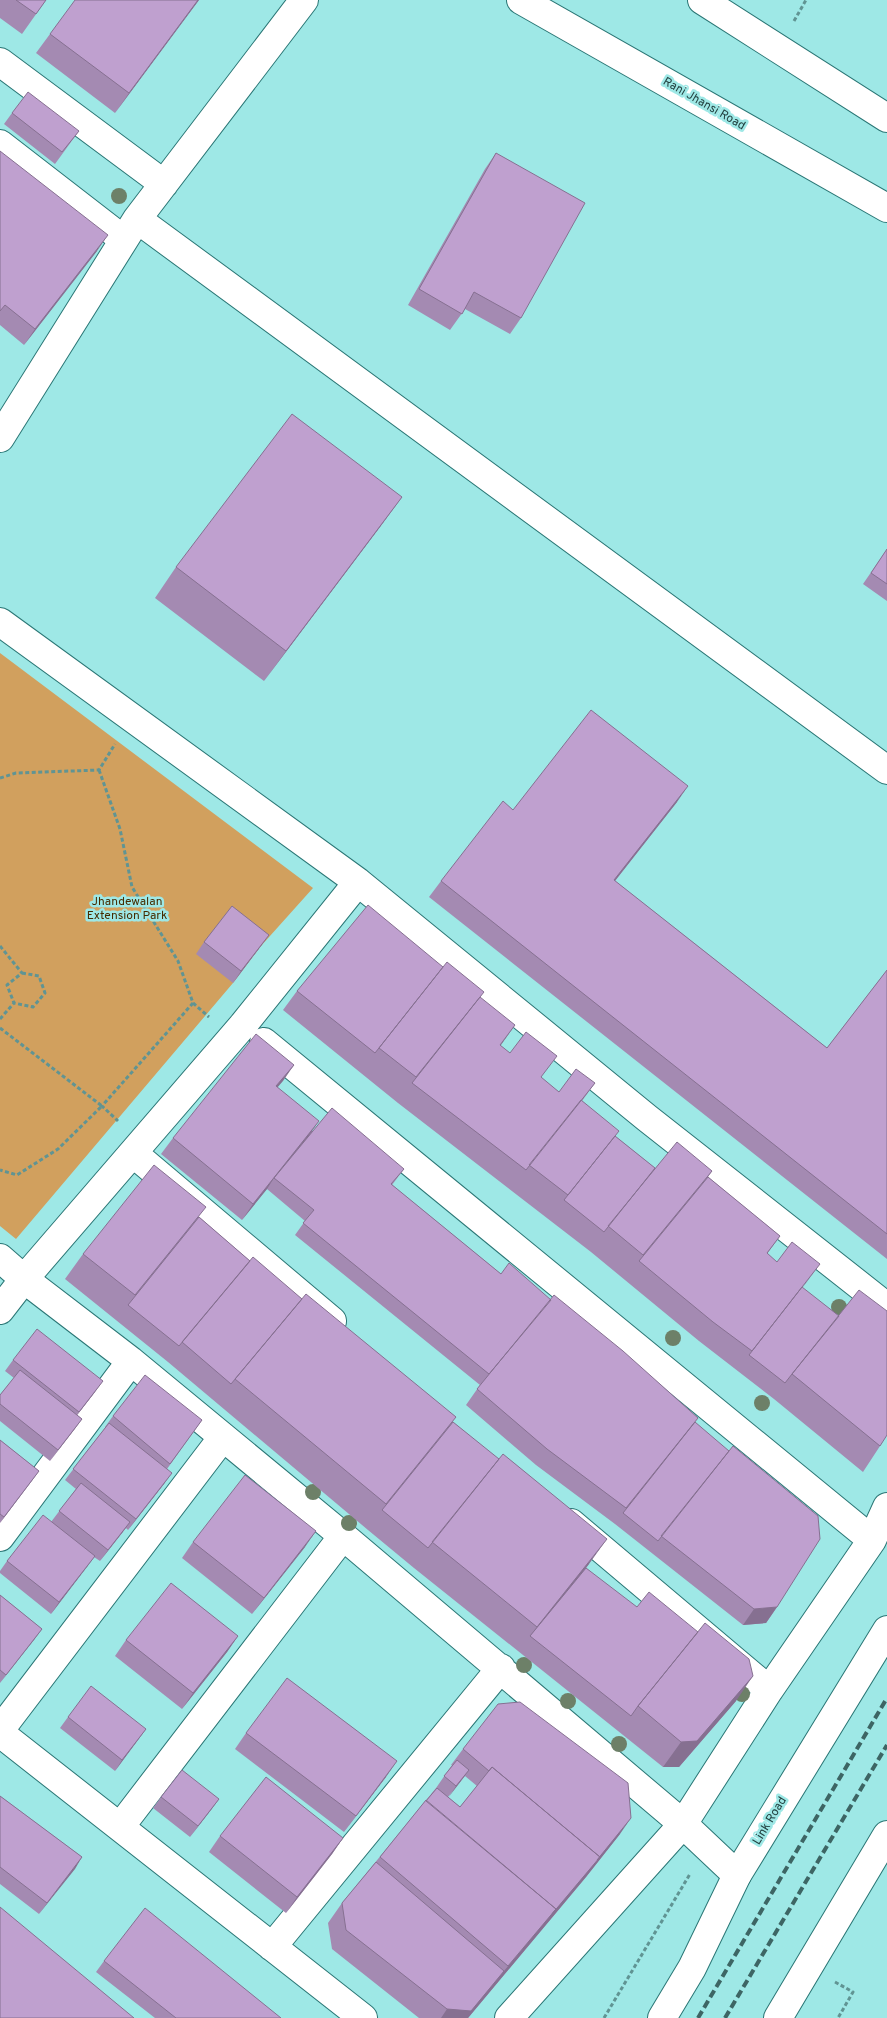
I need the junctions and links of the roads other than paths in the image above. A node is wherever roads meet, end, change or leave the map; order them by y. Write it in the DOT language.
graph roads {
  1 [pos="304,0"];
  2 [pos="521,0"];
  3 [pos="702,0"];
  4 [pos="0,62"];
  5 [pos="887,118"];
  6 [pos="0,144"];
  7 [pos="164,184"];
  8 [pos="887,208"];
  9 [pos="130,229"];
  10 [pos="0,438"];
  11 [pos="0,622"];
  12 [pos="887,770"];
  13 [pos="358,882"];
  14 [pos="243,1025"];
  15 [pos="133,1153"];
  16 [pos="0,1258"];
  17 [pos="24,1279"];
  18 [pos="887,1307"];
  19 [pos="0,1310"];
  20 [pos="352,1339"];
  21 [pos="131,1361"];
  22 [pos="223,1436"];
  23 [pos="549,1505"];
  24 [pos="887,1507"];
  25 [pos="0,1536"];
  26 [pos="343,1536"];
  27 [pos="872,1540"];
  28 [pos="887,1630"];
  29 [pos="501,1668"];
  30 [pos="769,1690"];
  31 [pos="0,1732"];
  32 [pos="683,1824"];
  33 [pos="120,1827"];
  34 [pos="887,1836"];
  35 [pos="737,1875"];
  36 [pos="272,1947"];
  37 [pos="363,2018"];
  38 [pos="508,2018"];
  39 [pos="662,2018"];
  40 [pos="778,2018"];
  1 -- 7 [label="street"];
  2 -- 8 [label="street, Rani Jhansi Road"];
  3 -- 5 [label="street"];
  4 -- 7 [label="street"];
  6 -- 9 [label="street"];
  7 -- 9 [label="street"];
  9 -- 10 [label="street"];
  9 -- 12 [label="street"];
  11 -- 13 [label="street"];
  13 -- 14 [label="street"];
  13 -- 18 [label="street"];
  14 -- 15 [label="street"];
  14 -- 27 [label="street"];
  15 -- 17 [label="street"];
  15 -- 20 [label="street"];
  16 -- 17 [label="street"];
  17 -- 19 [label="street"];
  17 -- 21 [label="street"];
  21 -- 22 [label="street"];
  21 -- 25 [label="street"];
  22 -- 26 [label="street"];
  22 -- 31 [label="street"];
  23 -- 30 [label="street"];
  24 -- 27 [label="street"];
  26 -- 29 [label="street"];
  26 -- 33 [label="street"];
  27 -- 30 [label="street"];
  28 -- 35 [label="street, Link Road"];
  29 -- 32 [label="street"];
  29 -- 36 [label="street"];
  30 -- 32 [label="street"];
  31 -- 33 [label="street"];
  32 -- 35 [label="street"];
  32 -- 38 [label="street"];
  33 -- 36 [label="street"];
  34 -- 40 [label="street"];
  35 -- 39 [label="street, Link Road"];
  36 -- 37 [label="street"];
}
